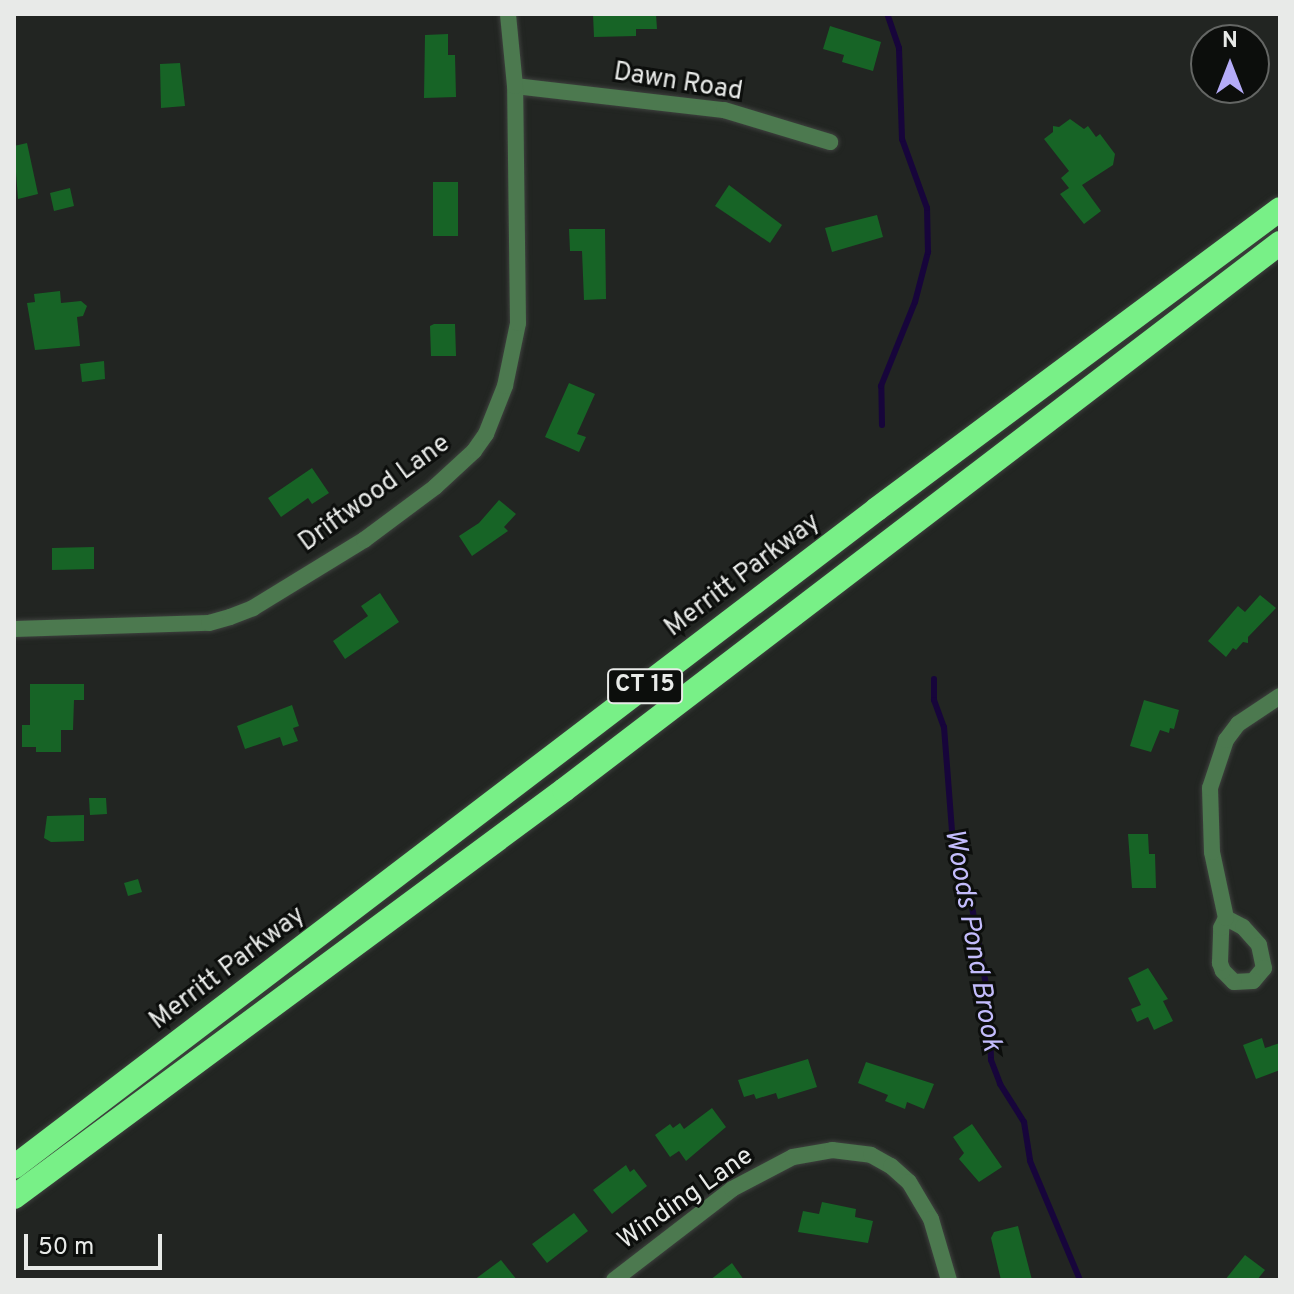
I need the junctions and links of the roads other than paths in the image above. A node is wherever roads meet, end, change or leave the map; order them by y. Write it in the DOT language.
graph roads {
  1 [pos="508,14"];
  2 [pos="515,86"];
  3 [pos="830,142"];
  4 [pos="1280,209"];
  5 [pos="1280,243"];
  6 [pos="14,629"];
  7 [pos="1280,696"];
  8 [pos="1226,918"];
  9 [pos="14,1167"];
  10 [pos="14,1197"];
  11 [pos="614,1280"];
  12 [pos="949,1280"];
  1 -- 2 [label="street, Driftwood Lane"];
  2 -- 3 [label="street, Dawn Road"];
  2 -- 6 [label="street, Driftwood Lane"];
  4 -- 9 [label="highway, Merritt Parkway / CT 15"];
  5 -- 10 [label="highway, Merritt Parkway / CT 15"];
  7 -- 8 [label="street"];
  11 -- 12 [label="street, Winding Lane"];
}
